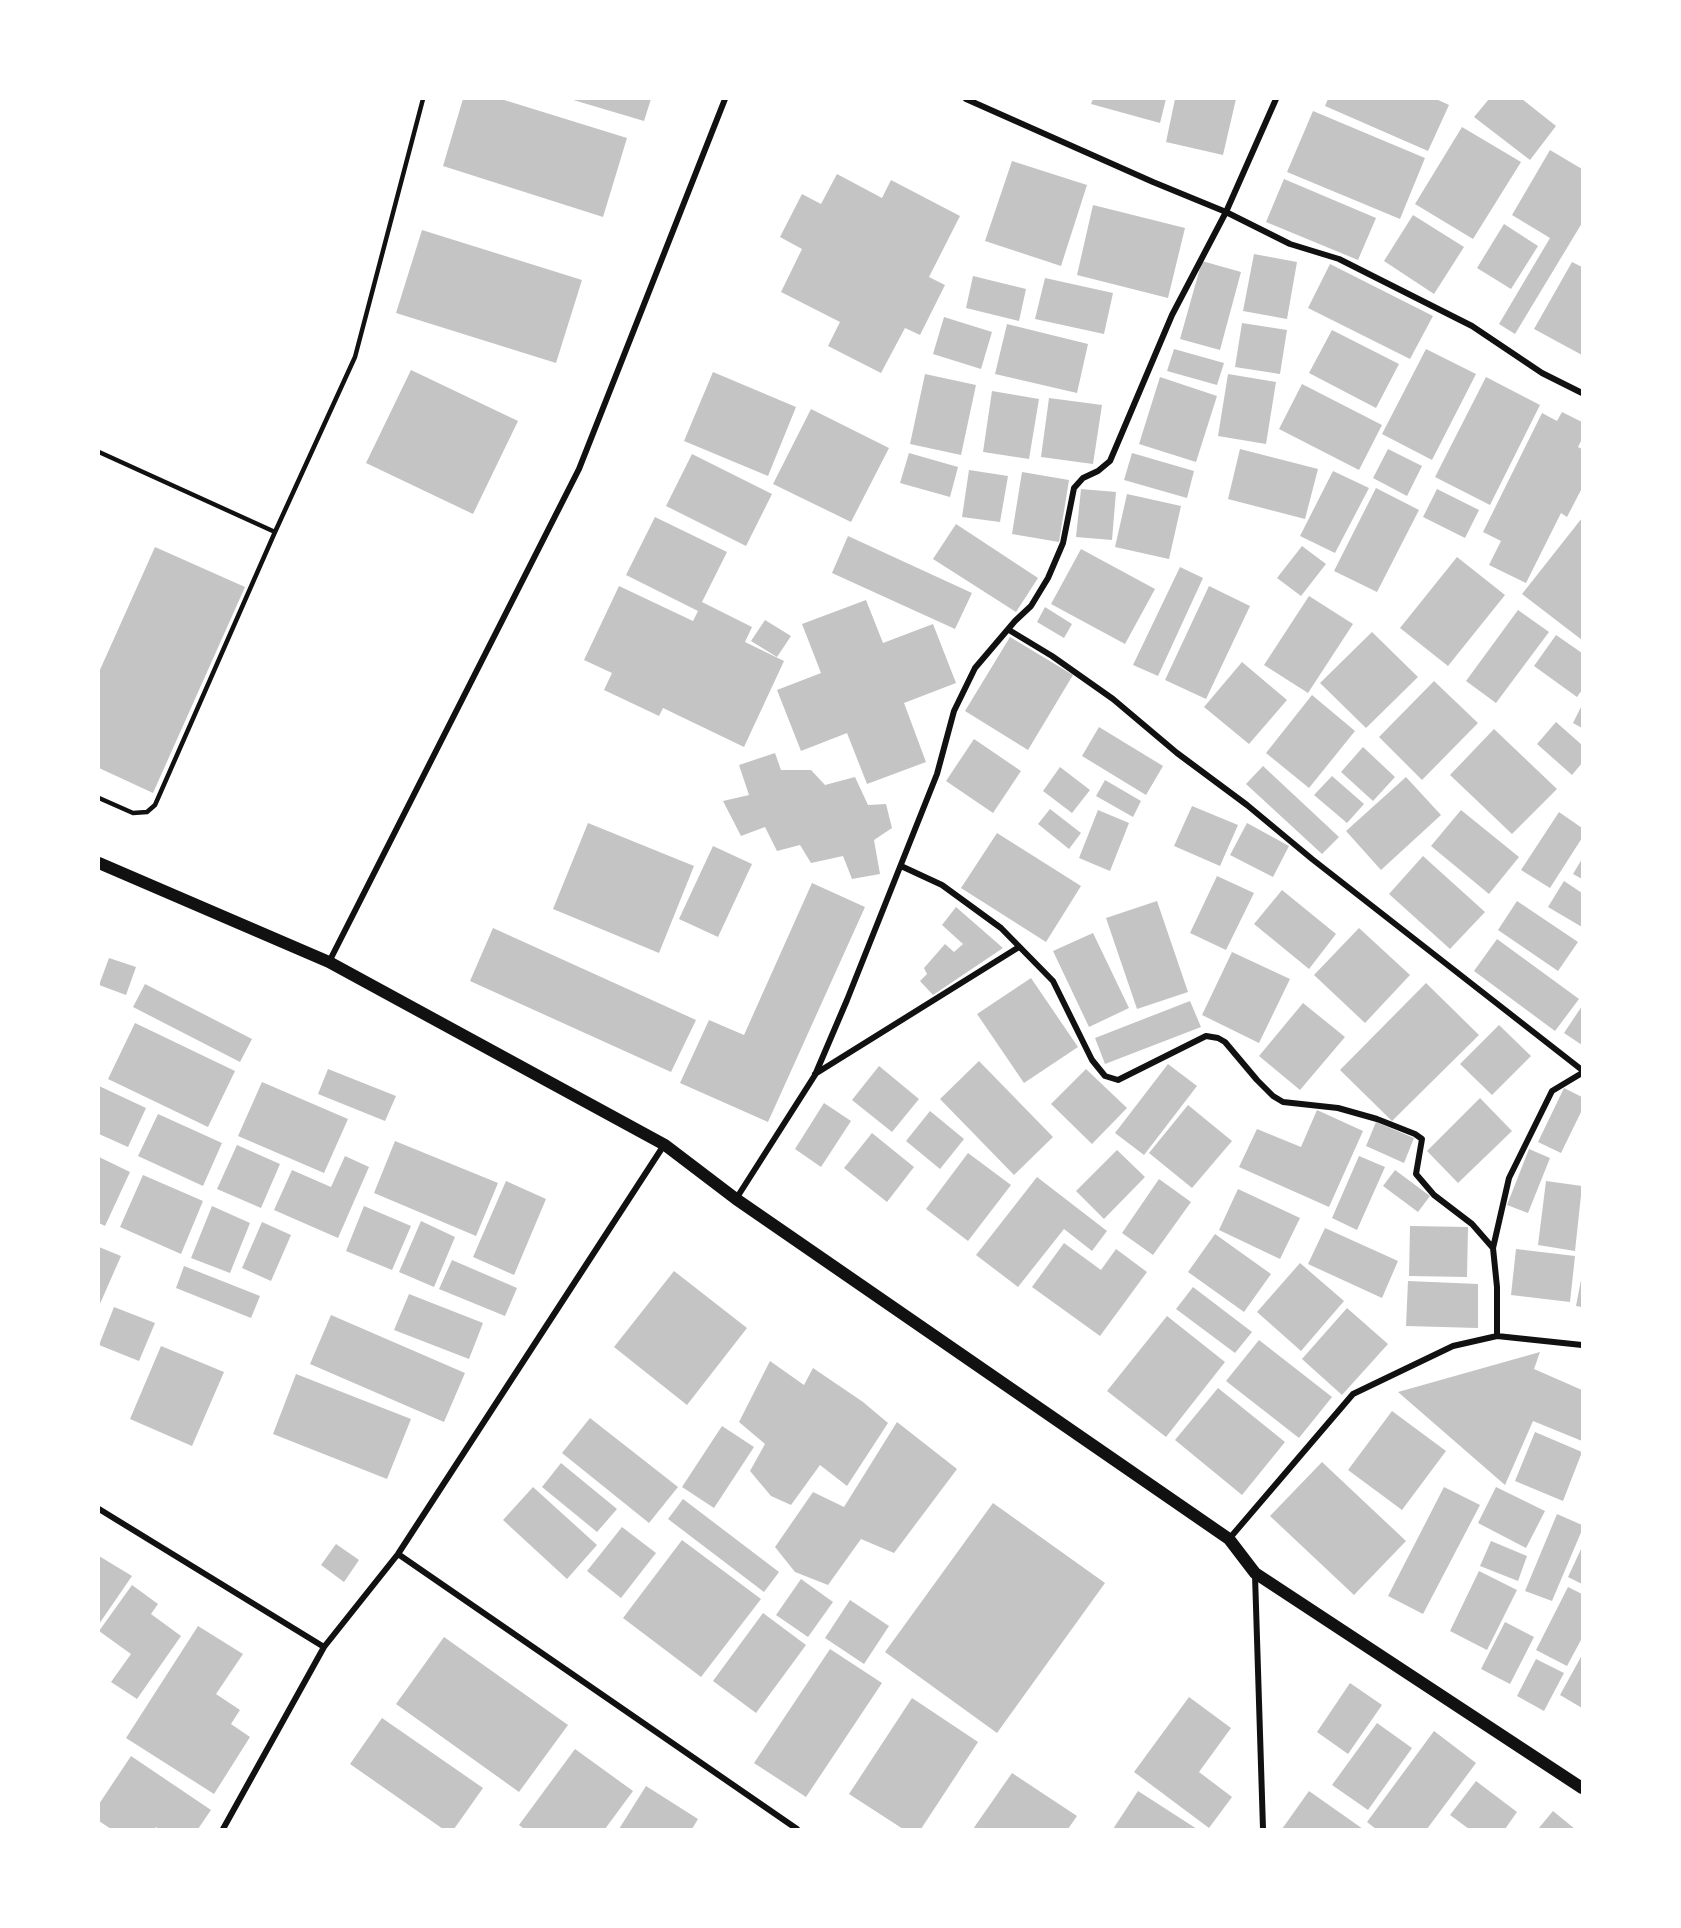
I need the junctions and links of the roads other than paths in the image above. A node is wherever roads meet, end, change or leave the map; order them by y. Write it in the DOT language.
graph roads {
  1 [pos="423,99"];
  2 [pos="725,99"];
  3 [pos="966,99"];
  4 [pos="1276,99"];
  5 [pos="1226,212"];
  6 [pos="1582,393"];
  7 [pos="99,452"];
  8 [pos="275,532"];
  9 [pos="1009,630"];
  10 [pos="99,798"];
  11 [pos="99,863"];
  12 [pos="901,866"];
  13 [pos="1018,946"];
  14 [pos="329,962"];
  15 [pos="1582,1072"];
  16 [pos="815,1075"];
  17 [pos="665,1145"];
  18 [pos="736,1199"];
  19 [pos="1493,1248"];
  20 [pos="1497,1336"];
  21 [pos="1582,1345"];
  22 [pos="99,1509"];
  23 [pos="1229,1539"];
  24 [pos="398,1554"];
  25 [pos="1255,1573"];
  26 [pos="324,1647"];
  27 [pos="1582,1788"];
  28 [pos="223,1829"];
  29 [pos="797,1829"];
  30 [pos="1263,1829"];
  1 -- 8 [label="lane"];
  2 -- 14 [label="street"];
  3 -- 5 [label="street"];
  4 -- 5 [label="street"];
  5 -- 6 [label="street"];
  5 -- 9 [label="street"];
  7 -- 8 [label="lane"];
  8 -- 10 [label="lane"];
  9 -- 12 [label="street"];
  9 -- 15 [label="street"];
  11 -- 14 [label="main road"];
  12 -- 13 [label="street"];
  12 -- 16 [label="street"];
  13 -- 16 [label="street"];
  13 -- 19 [label="street"];
  14 -- 17 [label="main road"];
  15 -- 19 [label="street"];
  16 -- 18 [label="street"];
  17 -- 18 [label="main road"];
  17 -- 24 [label="street"];
  18 -- 23 [label="main road"];
  19 -- 20 [label="street"];
  20 -- 21 [label="street"];
  20 -- 23 [label="street"];
  22 -- 26 [label="street"];
  23 -- 25 [label="main road"];
  24 -- 26 [label="street"];
  24 -- 29 [label="street"];
  25 -- 27 [label="main road"];
  25 -- 30 [label="street"];
  26 -- 28 [label="street"];
}
